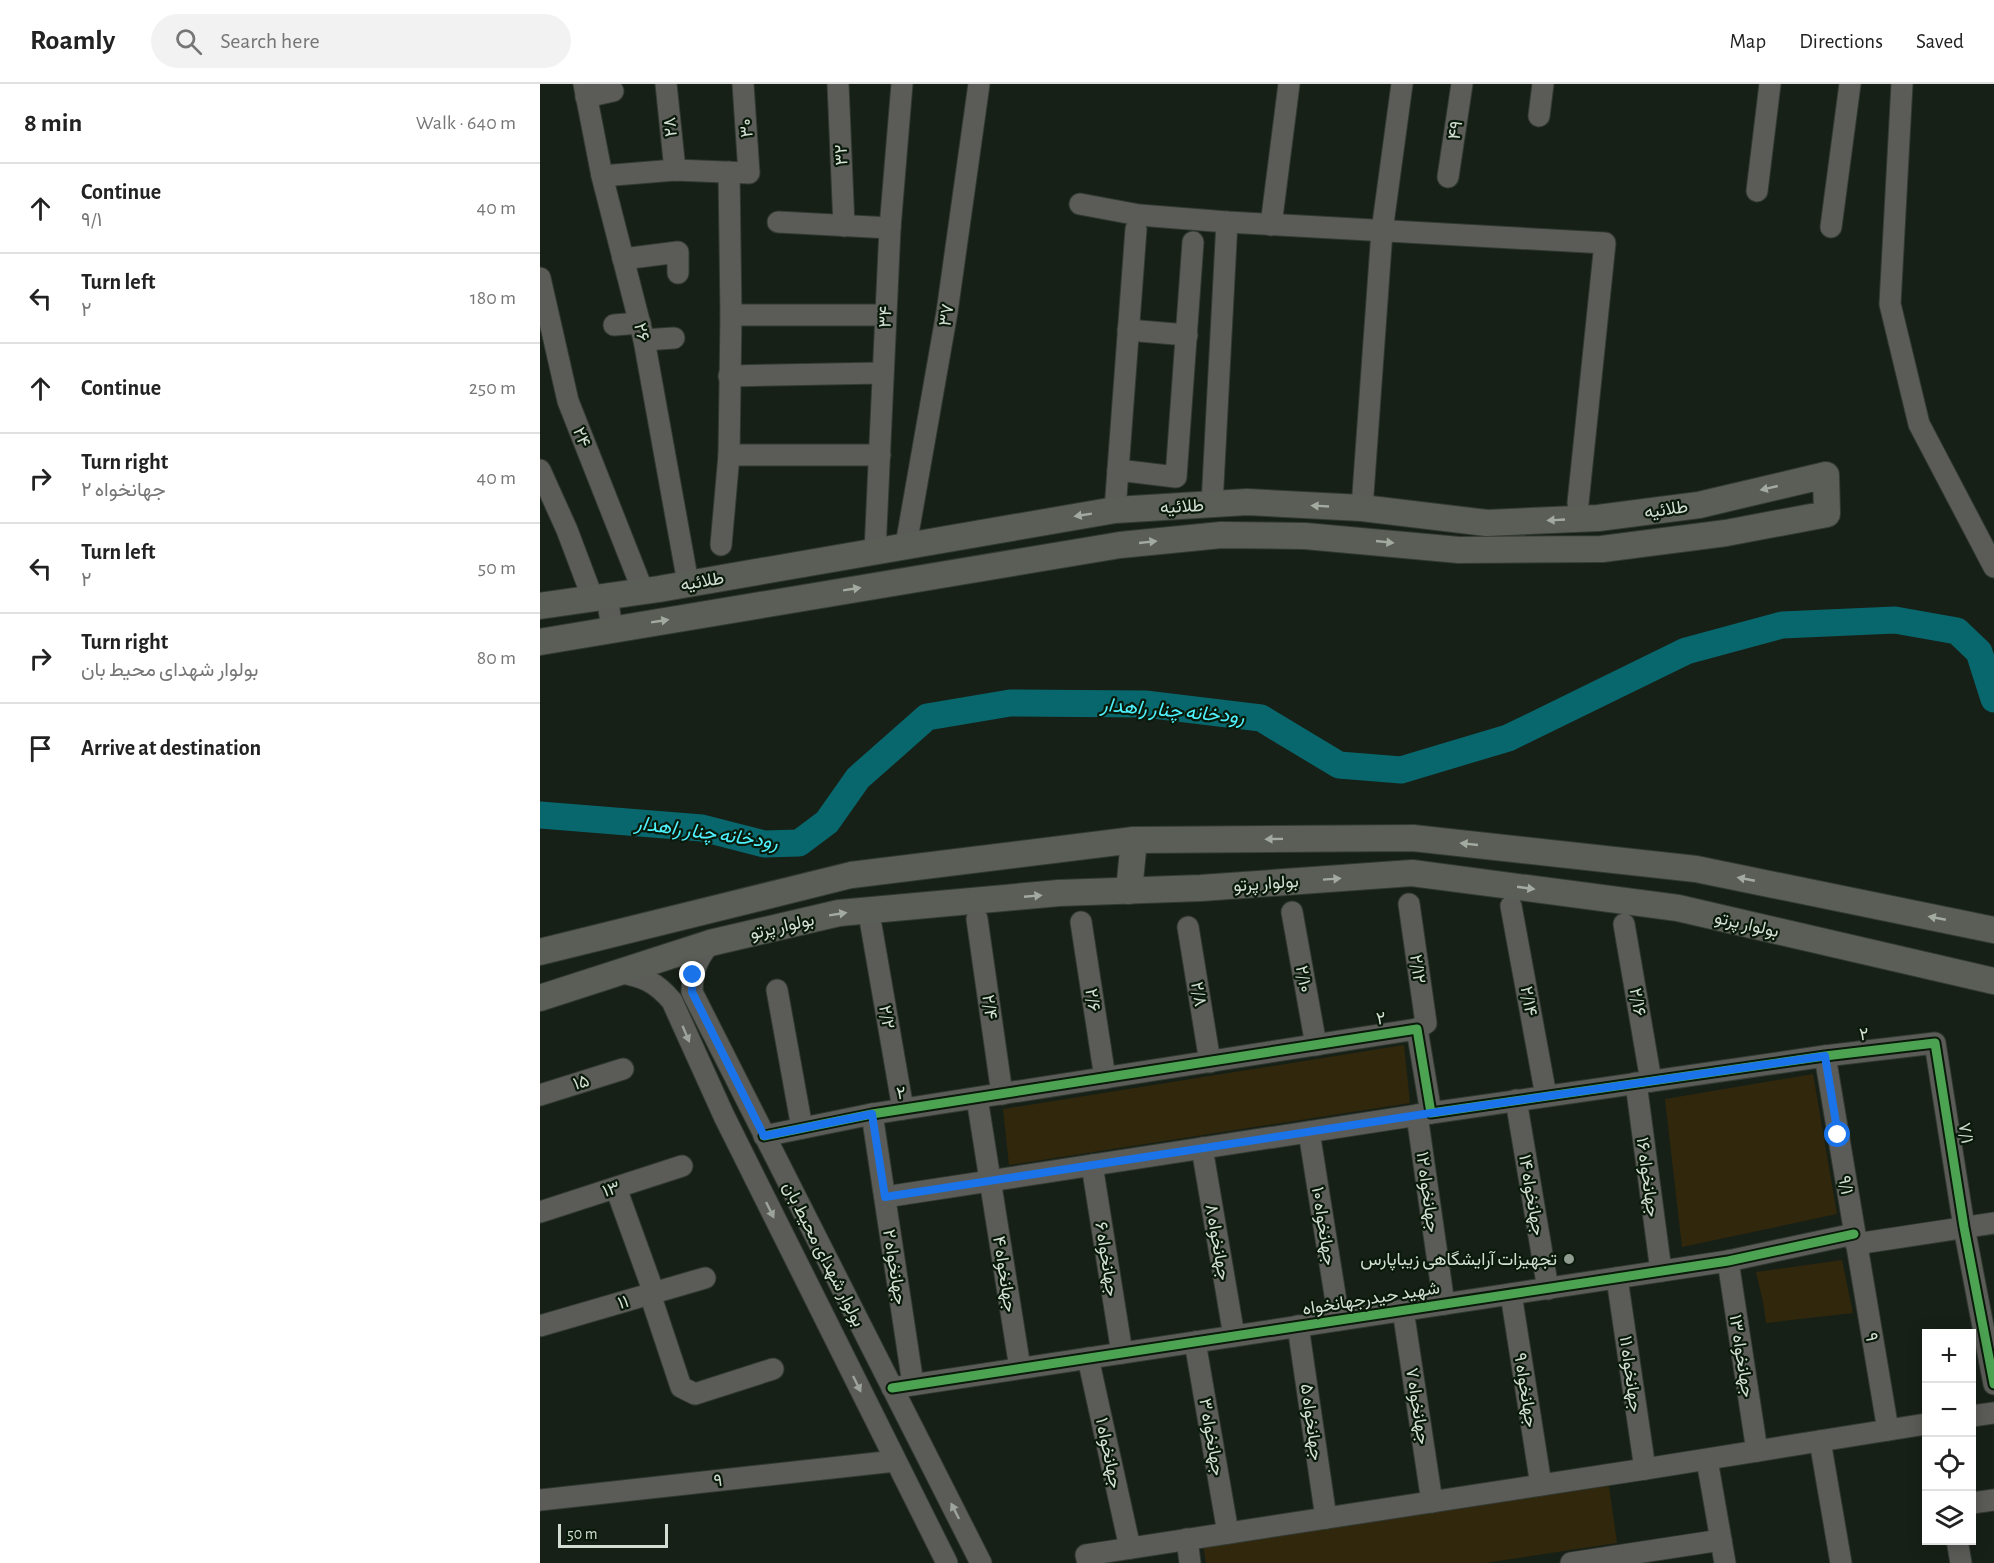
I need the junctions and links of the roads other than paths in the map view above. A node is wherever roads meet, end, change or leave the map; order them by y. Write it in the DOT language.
graph roads {
  1 [pos="666,84"];
  2 [pos="743,84"];
  3 [pos="838,84"];
  4 [pos="902,84"];
  5 [pos="979,84"];
  6 [pos="1289,84"];
  7 [pos="1402,84"];
  8 [pos="1462,84"];
  9 [pos="1543,84"];
  10 [pos="1770,84"];
  11 [pos="1850,84"];
  12 [pos="1902,84"];
  13 [pos="585,91"];
  14 [pos="613,91"];
  15 [pos="1539,116"];
  16 [pos="675,170"];
  17 [pos="739,172"];
  18 [pos="602,176"];
  19 [pos="1448,177"];
  20 [pos="1757,191"];
  21 [pos="1080,204"];
  22 [pos="778,222"];
  23 [pos="1227,222"];
  24 [pos="1271,225"];
  25 [pos="844,226"];
  26 [pos="1831,227"];
  27 [pos="890,228"];
  28 [pos="1136,230"];
  29 [pos="1382,231"];
  30 [pos="1193,242"];
  31 [pos="624,259"];
  32 [pos="678,273"];
  33 [pos="540,278"];
  34 [pos="731,315"];
  35 [pos="885,315"];
  36 [pos="614,325"];
  37 [pos="1128,330"];
  38 [pos="642,331"];
  39 [pos="1187,335"];
  40 [pos="674,338"];
  41 [pos="882,373"];
  42 [pos="729,376"];
  43 [pos="729,454"];
  44 [pos="880,455"];
  45 [pos="540,470"];
  46 [pos="1118,470"];
  47 [pos="1578,503"];
  48 [pos="1212,504"];
  49 [pos="1362,508"];
  50 [pos="1115,510"];
  51 [pos="721,545"];
  52 [pos="906,545"];
  53 [pos="875,551"];
  54 [pos="1994,567"];
  55 [pos="688,584"];
  56 [pos="643,591"];
  57 [pos="600,598"];
  58 [pos="540,606"];
  59 [pos="612,629"];
  60 [pos="540,642"];
  61 [pos="1134,840"];
  62 [pos="1129,891"];
  63 [pos="1409,904"];
  64 [pos="1512,906"];
  65 [pos="1292,912"];
  66 [pos="977,919"];
  67 [pos="1081,922"];
  68 [pos="1624,924"];
  69 [pos="871,925"];
  70 [pos="1188,927"];
  71 [pos="1994,930"];
  72 [pos="710,943"];
  73 [pos="540,952"];
  74 [pos="617,972"];
  75 [pos="1994,981"];
  76 [pos="693,985"];
  77 [pos="777,990"];
  78 [pos="669,997"];
  79 [pos="540,998"];
  80 [pos="1417,1029"];
  81 [pos="1935,1043"];
  82 [pos="1316,1045"];
  83 [pos="1825,1056"];
  84 [pos="1210,1062"];
  85 [pos="623,1069"];
  86 [pos="1105,1078"];
  87 [pos="1643,1082"];
  88 [pos="1002,1094"];
  89 [pos="540,1095"];
  90 [pos="1546,1096"];
  91 [pos="977,1098"];
  92 [pos="1516,1101"];
  93 [pos="903,1109"];
  94 [pos="872,1114"];
  95 [pos="1424,1114"];
  96 [pos="802,1128"];
  97 [pos="1309,1132"];
  98 [pos="764,1136"];
  99 [pos="1202,1148"];
  100 [pos="1092,1165"];
  101 [pos="682,1166"];
  102 [pos="989,1181"];
  103 [pos="616,1188"];
  104 [pos="885,1197"];
  105 [pos="540,1210"];
  106 [pos="1994,1223"];
  107 [pos="1964,1227"];
  108 [pos="1855,1239"];
  109 [pos="1728,1261"];
  110 [pos="1661,1272"];
  111 [pos="705,1278"];
  112 [pos="1617,1278"];
  113 [pos="1548,1289"];
  114 [pos="652,1294"];
  115 [pos="1511,1294"];
  116 [pos="1444,1304"];
  117 [pos="1403,1310"];
  118 [pos="1339,1320"];
  119 [pos="540,1326"];
  120 [pos="1298,1326"];
  121 [pos="1234,1336"];
  122 [pos="1195,1342"];
  123 [pos="1122,1353"];
  124 [pos="1088,1358"];
  125 [pos="1020,1368"];
  126 [pos="773,1369"];
  127 [pos="913,1384"];
  128 [pos="1994,1384"];
  129 [pos="892,1388"];
  130 [pos="1994,1413"];
  131 [pos="1976,1415"];
  132 [pos="1922,1425"];
  133 [pos="1888,1430"];
  134 [pos="1820,1441"];
  135 [pos="1757,1451"];
  136 [pos="1707,1460"];
  137 [pos="895,1461"];
  138 [pos="1645,1469"];
  139 [pos="1541,1485"];
  140 [pos="540,1500"];
  141 [pos="1994,1500"];
  142 [pos="1432,1502"];
  143 [pos="1976,1502"];
  144 [pos="1326,1518"];
  145 [pos="1228,1533"];
  146 [pos="1187,1539"];
  147 [pos="1721,1540"];
  148 [pos="1958,1545"];
  149 [pos="1130,1548"];
  150 [pos="1087,1559"];
  151 [pos="1615,1560"];
  152 [pos="947,1563"];
  153 [pos="981,1563"];
  154 [pos="1190,1563"];
  155 [pos="1570,1563"];
  156 [pos="1725,1563"];
  157 [pos="1841,1563"];
  158 [pos="1961,1563"];
  1 -- 16 [label="street, ۲۸"];
  2 -- 17 [label="street, ۳۰"];
  3 -- 25 [label="street, ۳۲"];
  4 -- 27 [label="street, ۳۴"];
  5 -- 52 [label="street, ۳۷"];
  6 -- 24 [label="street"];
  7 -- 29 [label="street"];
  8 -- 19 [label="street, ۴۹"];
  9 -- 15 [label="street"];
  10 -- 20 [label="street"];
  11 -- 26 [label="street"];
  12 -- 54 [label="street"];
  13 -- 14 [label="street"];
  13 -- 18 [label="street, ۲۶"];
  16 -- 17 [label="street"];
  16 -- 18 [label="street"];
  17 -- 34 [label="street, ۳۰"];
  18 -- 31 [label="street, ۲۶"];
  21 -- 23 [label="street"];
  22 -- 25 [label="street"];
  23 -- 24 [label="street"];
  23 -- 48 [label="street"];
  24 -- 29 [label="street"];
  25 -- 27 [label="street"];
  27 -- 35 [label="street, ۳۴"];
  28 -- 37 [label="street"];
  29 -- 47 [label="street"];
  29 -- 49 [label="street"];
  30 -- 39 [label="street"];
  31 -- 32 [label="street"];
  31 -- 38 [label="street, ۲۶"];
  33 -- 56 [label="street, ۲۴"];
  34 -- 35 [label="street"];
  34 -- 42 [label="street, ۳۰"];
  35 -- 41 [label="street, ۳۴"];
  36 -- 38 [label="street"];
  37 -- 39 [label="street"];
  37 -- 46 [label="street"];
  38 -- 40 [label="street"];
  38 -- 55 [label="street, ۲۶"];
  39 -- 46 [label="street"];
  41 -- 42 [label="street"];
  41 -- 44 [label="street, ۳۴"];
  42 -- 43 [label="street, ۳۰"];
  43 -- 44 [label="street"];
  43 -- 51 [label="street, ۳۰"];
  44 -- 53 [label="street, ۳۴"];
  45 -- 57 [label="street"];
  46 -- 50 [label="street"];
  49 -- 48 [label="main road, طلائیه, one-way"];
  48 -- 50 [label="main road, طلائیه"];
  59 -- 49 [label="main road, طلائیه, one-way"];
  50 -- 52 [label="main road, طلائیه, one-way"];
  52 -- 53 [label="main road, طلائیه"];
  53 -- 55 [label="main road, طلائیه"];
  55 -- 56 [label="main road, طلائیه"];
  56 -- 57 [label="main road, طلائیه"];
  57 -- 58 [label="main road, طلائیه"];
  57 -- 59 [label="street"];
  59 -- 60 [label="main road, طلائیه"];
  61 -- 62 [label="main road"];
  71 -- 61 [label="main road, بولوار پرتو, one-way"];
  61 -- 73 [label="main road, بولوار پرتو"];
  72 -- 62 [label="main road, بولوار پرتو, one-way"];
  62 -- 75 [label="main road, بولوار پرتو, one-way"];
  63 -- 80 [label="street, ۲/۱۲"];
  64 -- 90 [label="street, ۲/۱۴"];
  65 -- 82 [label="street, ۲/۱۰"];
  66 -- 88 [label="street, ۲/۴"];
  67 -- 86 [label="street, ۲/۶"];
  68 -- 87 [label="street, ۲/۱۶"];
  69 -- 93 [label="street, ۲/۲"];
  70 -- 84 [label="street, ۲/۸"];
  72 -- 74 [label="main road, بولوار پرتو"];
  72 -- 76 [label="street"];
  74 -- 78 [label="street, بولوار شهدای محیط بان"];
  74 -- 79 [label="main road, بولوار پرتو"];
  76 -- 78 [label="street"];
  76 -- 98 [label="street, بولوار شهدای محیط بان"];
  77 -- 96 [label="street"];
  78 -- 137 [label="street, بولوار شهدای محیط بان, one-way"];
  80 -- 82 [label="street, ۲"];
  80 -- 95 [label="street"];
  81 -- 83 [label="street, ۲"];
  81 -- 107 [label="street, ۷/۱"];
  82 -- 84 [label="street, ۲"];
  83 -- 87 [label="street, ۲"];
  83 -- 108 [label="street, ۹/۱"];
  84 -- 86 [label="street, ۲"];
  85 -- 89 [label="street, ۱۵"];
  86 -- 88 [label="street, ۲"];
  87 -- 90 [label="street, ۲"];
  87 -- 110 [label="street, جهانخواه ۱۶"];
  88 -- 91 [label="street, ۲"];
  90 -- 92 [label="street, ۲"];
  91 -- 93 [label="street, ۲"];
  91 -- 102 [label="street, جهانخواه ۴"];
  92 -- 95 [label="street, ۲"];
  92 -- 113 [label="street, جهانخواه ۱۴"];
  93 -- 94 [label="street, ۲"];
  94 -- 96 [label="street, ۲"];
  94 -- 104 [label="street, جهانخواه ۲"];
  95 -- 97 [label="street, ۲"];
  95 -- 116 [label="street, جهانخواه ۱۲"];
  96 -- 98 [label="street, ۲"];
  97 -- 99 [label="street, ۲"];
  97 -- 118 [label="street, جهانخواه ۱۰"];
  98 -- 129 [label="street, بولوار شهدای محیط بان"];
  99 -- 100 [label="street, ۲"];
  99 -- 121 [label="street, جهانخواه ۸"];
  100 -- 102 [label="street, ۲"];
  100 -- 123 [label="street, جهانخواه ۶"];
  101 -- 103 [label="street, ۱۳"];
  102 -- 104 [label="street, ۲"];
  102 -- 125 [label="street, جهانخواه ۴"];
  103 -- 105 [label="street, ۱۳"];
  103 -- 114 [label="street"];
  104 -- 127 [label="street, جهانخواه ۲"];
  106 -- 107 [label="street, شهید حیدرجهانخواه"];
  107 -- 108 [label="street, شهید حیدرجهانخواه"];
  107 -- 128 [label="street, ۷/۱"];
  108 -- 109 [label="street, شهید حیدرجهانخواه"];
  108 -- 133 [label="street, ۹"];
  109 -- 110 [label="street, شهید حیدرجهانخواه"];
  109 -- 135 [label="street, جهانخواه ۱۳"];
  110 -- 112 [label="street, شهید حیدرجهانخواه"];
  111 -- 114 [label="street, ۱۱"];
  112 -- 113 [label="street, شهید حیدرجهانخواه"];
  112 -- 138 [label="street, جهانخواه ۱۱"];
  113 -- 115 [label="street, شهید حیدرجهانخواه"];
  114 -- 119 [label="street, ۱۱"];
  114 -- 126 [label="street"];
  115 -- 116 [label="street, شهید حیدرجهانخواه"];
  115 -- 139 [label="street, جهانخواه ۹"];
  116 -- 117 [label="street, شهید حیدرجهانخواه"];
  117 -- 118 [label="street, شهید حیدرجهانخواه"];
  117 -- 142 [label="street, جهانخواه ۷"];
  118 -- 120 [label="street, شهید حیدرجهانخواه"];
  120 -- 121 [label="street, شهید حیدرجهانخواه"];
  120 -- 144 [label="street, جهانخواه ۵"];
  121 -- 122 [label="street, شهید حیدرجهانخواه"];
  122 -- 123 [label="street, شهید حیدرجهانخواه"];
  122 -- 145 [label="street, جهانخواه ۳"];
  123 -- 124 [label="street, شهید حیدرجهانخواه"];
  124 -- 125 [label="street, شهید حیدرجهانخواه"];
  124 -- 149 [label="street, جهانخواه ۱"];
  125 -- 127 [label="street, شهید حیدرجهانخواه"];
  127 -- 129 [label="street, شهید حیدرجهانخواه"];
  153 -- 129 [label="street, بولوار شهدای محیط بان, one-way"];
  130 -- 131 [label="street"];
  132 -- 133 [label="street"];
  133 -- 134 [label="street"];
  134 -- 135 [label="street"];
  134 -- 157 [label="street"];
  135 -- 136 [label="street"];
  136 -- 138 [label="street"];
  136 -- 147 [label="street"];
  137 -- 140 [label="street, ۹"];
  137 -- 152 [label="street, بولوار شهدای محیط بان"];
  138 -- 139 [label="street"];
  139 -- 142 [label="street"];
  141 -- 143 [label="street"];
  142 -- 144 [label="street"];
  144 -- 145 [label="street"];
  145 -- 146 [label="street"];
  146 -- 149 [label="street"];
  146 -- 154 [label="street"];
  147 -- 151 [label="street"];
  147 -- 156 [label="street"];
  148 -- 158 [label="street"];
  149 -- 150 [label="street"];
  151 -- 155 [label="street"];
}
